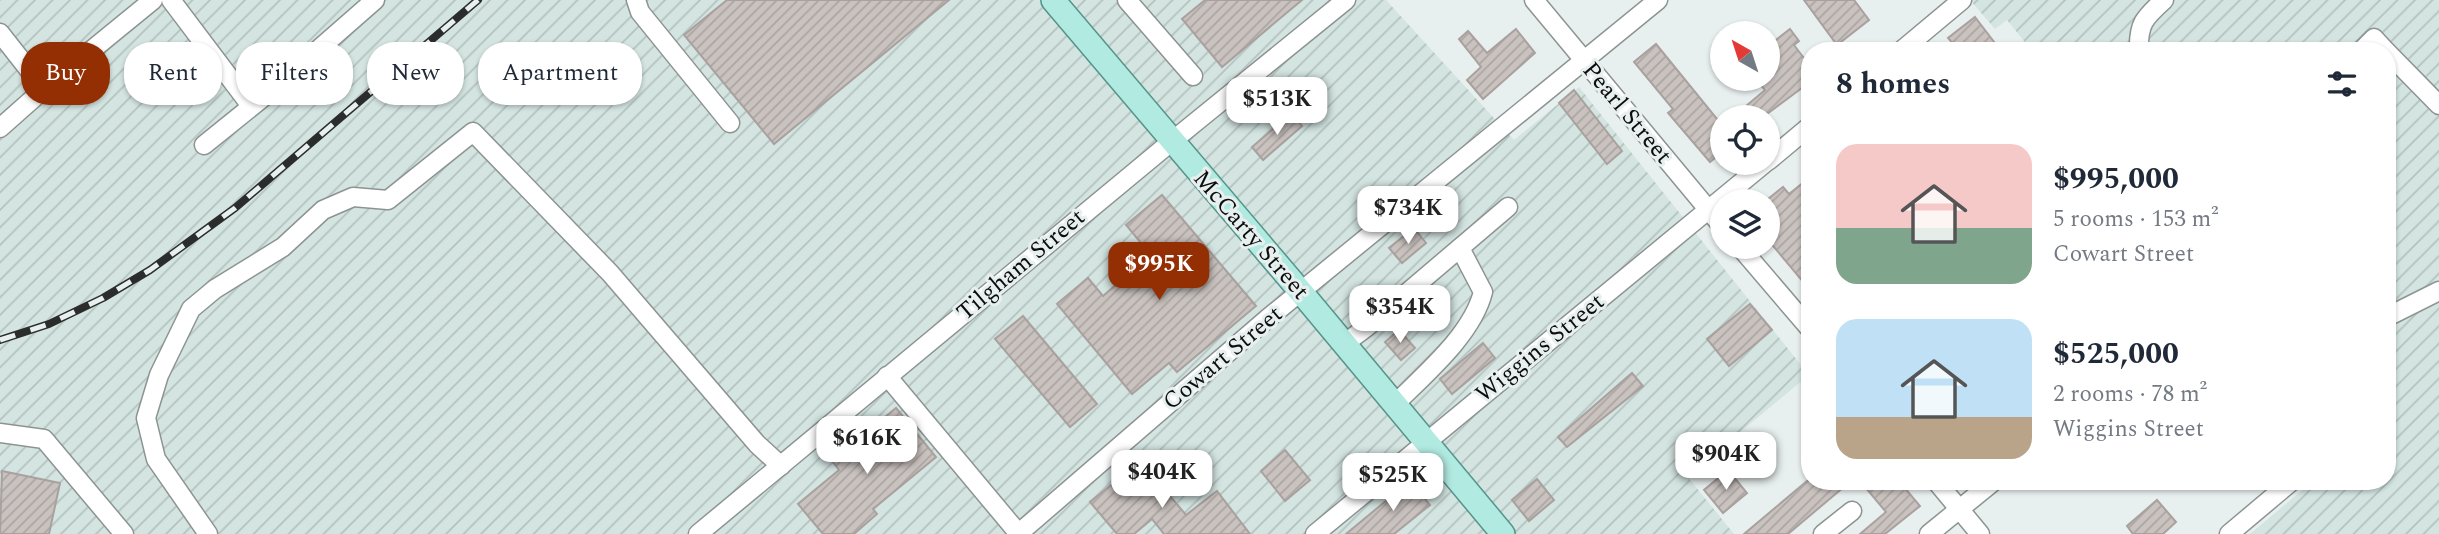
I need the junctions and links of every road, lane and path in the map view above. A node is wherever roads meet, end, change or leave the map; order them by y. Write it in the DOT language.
graph roads {
  1 [pos="153,0"];
  2 [pos="171,0"];
  3 [pos="375,0"];
  4 [pos="636,0"];
  5 [pos="1053,0"];
  6 [pos="1127,0"];
  7 [pos="1346,0"];
  8 [pos="1534,0"];
  9 [pos="1658,0"];
  10 [pos="1962,0"];
  11 [pos="2164,0"];
  12 [pos="0,33"];
  13 [pos="102,42"];
  14 [pos="1912,42"];
  15 [pos="2139,42"];
  16 [pos="21,60"];
  17 [pos="2396,61"];
  18 [pos="1584,62"];
  19 [pos="1193,76"];
  20 [pos="26,105"];
  21 [pos="2439,105"];
  22 [pos="251,106"];
  23 [pos="730,123"];
  24 [pos="0,128"];
  25 [pos="1801,133"];
  26 [pos="1171,142"];
  27 [pos="204,145"];
  28 [pos="1780,151"];
  29 [pos="1750,175"];
  30 [pos="1508,206"];
  31 [pos="1708,209"];
  32 [pos="1710,211"];
  33 [pos="1460,248"];
  34 [pos="1750,259"];
  35 [pos="2439,291"];
  36 [pos="1301,292"];
  37 [pos="2396,312"];
  38 [pos="1801,318"];
  39 [pos="1344,344"];
  40 [pos="887,376"];
  41 [pos="1394,405"];
  42 [pos="0,433"];
  43 [pos="1425,442"];
  44 [pos="780,466"];
  45 [pos="1943,490"];
  46 [pos="1983,490"];
  47 [pos="2281,490"];
  48 [pos="1959,509"];
  49 [pos="1852,510"];
  50 [pos="124,534"];
  51 [pos="208,534"];
  52 [pos="698,534"];
  53 [pos="1019,534"];
  54 [pos="1315,534"];
  55 [pos="1503,534"];
  56 [pos="1823,534"];
  57 [pos="1928,534"];
  58 [pos="1980,534"];
  59 [pos="2229,534"];
  1 -- 13 [label="street"];
  2 -- 22 [label="street"];
  3 -- 22 [label="street"];
  4 -- 23 [label="street"];
  5 -- 26 [label="main road, McCarty Street"];
  6 -- 19 [label="street"];
  7 -- 26 [label="street, Tilgham Street"];
  8 -- 18 [label="street, Pearl Street"];
  9 -- 18 [label="street, Cowart Street"];
  10 -- 14 [label="street"];
  11 -- 15 [label="street"];
  12 -- 16 [label="street"];
  17 -- 21 [label="street"];
  18 -- 31 [label="street, Pearl Street"];
  18 -- 36 [label="street, Cowart Street"];
  20 -- 24 [label="street"];
  22 -- 27 [label="street"];
  25 -- 28 [label="street, Wiggins Street"];
  26 -- 36 [label="main road, McCarty Street"];
  26 -- 40 [label="street, Tilgham Street"];
  29 -- 31 [label="street, Wiggins Street"];
  30 -- 33 [label="street"];
  31 -- 32 [label="street, Pearl Street"];
  31 -- 43 [label="street, Wiggins Street"];
  33 -- 39 [label="street"];
  33 -- 41 [label="street"];
  34 -- 38 [label="street"];
  35 -- 37 [label="street"];
  36 -- 39 [label="main road, McCarty Street"];
  36 -- 53 [label="street, Cowart Street"];
  39 -- 41 [label="main road, McCarty Street"];
  40 -- 44 [label="street, Tilgham Street"];
  40 -- 53 [label="street"];
  41 -- 43 [label="main road, McCarty Street"];
  42 -- 50 [label="street"];
  43 -- 54 [label="street, Wiggins Street"];
  43 -- 55 [label="main road, McCarty Street"];
  44 -- 51 [label="street"];
  44 -- 52 [label="street, Tilgham Street"];
  45 -- 48 [label="street"];
  46 -- 48 [label="street"];
  47 -- 59 [label="street"];
  48 -- 57 [label="street"];
  48 -- 58 [label="street"];
  49 -- 56 [label="street"];
}
